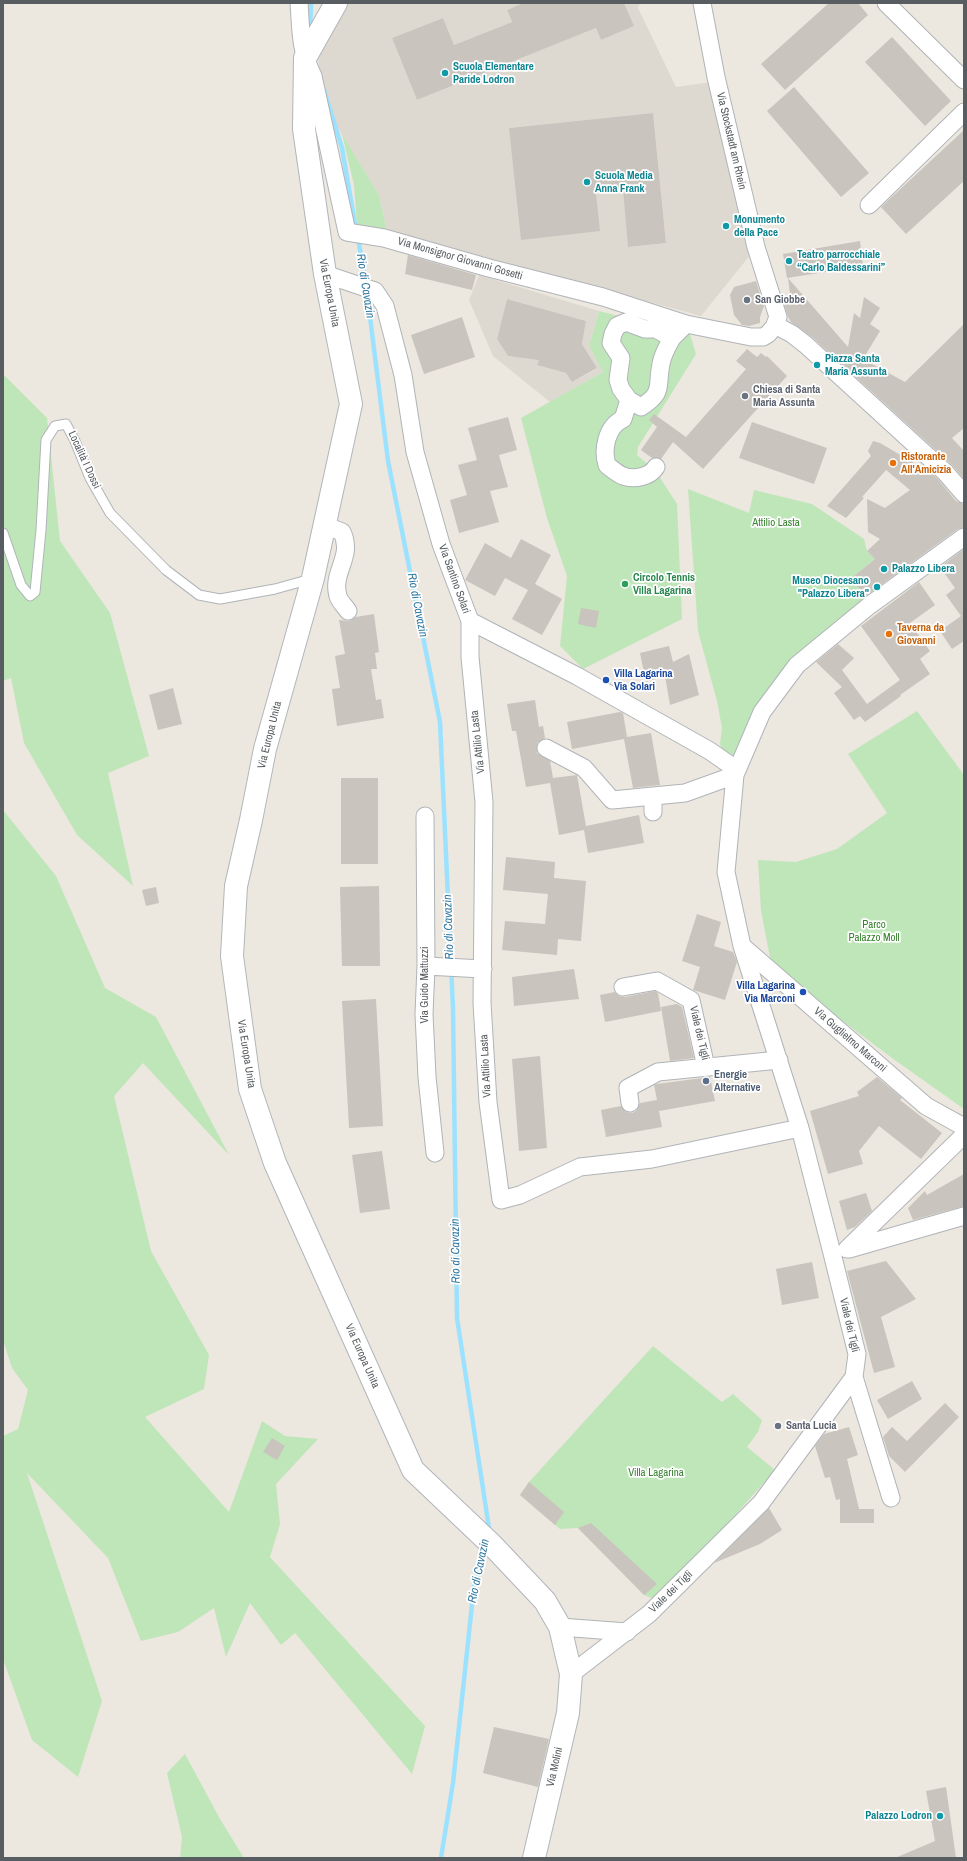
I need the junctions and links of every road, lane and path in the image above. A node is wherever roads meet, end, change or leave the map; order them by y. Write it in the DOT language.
graph roads {
  1 [pos="299,3"];
  2 [pos="336,3"];
  3 [pos="702,3"];
  4 [pos="886,3"];
  5 [pos="304,58"];
  6 [pos="964,80"];
  7 [pos="964,112"];
  8 [pos="869,205"];
  9 [pos="325,274"];
  10 [pos="686,324"];
  11 [pos="775,325"];
  12 [pos="672,338"];
  13 [pos="629,400"];
  14 [pos="656,467"];
  15 [pos="964,494"];
  16 [pos="324,525"];
  17 [pos="3,533"];
  18 [pos="964,537"];
  19 [pos="313,578"];
  20 [pos="348,611"];
  21 [pos="470,621"];
  22 [pos="546,748"];
  23 [pos="735,775"];
  24 [pos="424,816"];
  25 [pos="742,946"];
  26 [pos="426,966"];
  27 [pos="483,969"];
  28 [pos="623,987"];
  29 [pos="779,1060"];
  30 [pos="706,1067"];
  31 [pos="630,1102"];
  32 [pos="964,1127"];
  33 [pos="800,1128"];
  34 [pos="964,1135"];
  35 [pos="435,1153"];
  36 [pos="964,1216"];
  37 [pos="840,1251"];
  38 [pos="854,1377"];
  39 [pos="891,1498"];
  40 [pos="560,1627"];
  41 [pos="627,1632"];
  42 [pos="571,1674"];
  43 [pos="534,1858"];
  1 -- 5 [label="street, Via Monsignor Giovanni Gosetti"];
  2 -- 5 [label="main road"];
  3 -- 11 [label="street, Via Stockstadt am Rhein"];
  4 -- 6 [label="street"];
  5 -- 9 [label="main road, Via Europa Unita"];
  5 -- 10 [label="street, Via Monsignor Giovanni Gosetti"];
  7 -- 8 [label="street"];
  9 -- 16 [label="main road, Via Europa Unita"];
  9 -- 21 [label="street, Via Santino Solari"];
  10 -- 11 [label="street, Via Monsignor Giovanni Gosetti"];
  10 -- 12 [label="street"];
  11 -- 15 [label="street"];
  12 -- 13 [label="street"];
  12 -- 13 [label="street"];
  13 -- 14 [label="street"];
  16 -- 19 [label="main road, Via Europa Unita"];
  16 -- 20 [label="street"];
  17 -- 19 [label="lane, Località I Dossi"];
  18 -- 23 [label="street, Viale dei Tigli"];
  19 -- 40 [label="main road, Via Europa Unita"];
  21 -- 23 [label="street, Via Santino Solari"];
  21 -- 27 [label="street, Via Attilio Lasta"];
  22 -- 23 [label="street"];
  23 -- 25 [label="street, Viale dei Tigli"];
  24 -- 26 [label="street, Via Guido Mattuzzi"];
  25 -- 29 [label="street, Viale dei Tigli"];
  25 -- 32 [label="street, Via Guglielmo Marconi"];
  26 -- 27 [label="street"];
  26 -- 35 [label="street, Via Guido Mattuzzi"];
  27 -- 33 [label="street, Via Attilio Lasta"];
  28 -- 30 [label="street, Viale dei Tigli"];
  29 -- 30 [label="street, Viale dei Tigli"];
  29 -- 33 [label="street, Viale dei Tigli"];
  30 -- 31 [label="street, Viale dei Tigli"];
  33 -- 37 [label="street, Viale dei Tigli"];
  34 -- 37 [label="street"];
  36 -- 37 [label="street"];
  37 -- 38 [label="street, Viale dei Tigli"];
  38 -- 39 [label="street"];
  38 -- 41 [label="street, Viale dei Tigli"];
  40 -- 41 [label="street"];
  40 -- 42 [label="main road, Via Molini"];
  41 -- 42 [label="street, Viale dei Tigli"];
  42 -- 43 [label="main road, Via Molini"];
}
